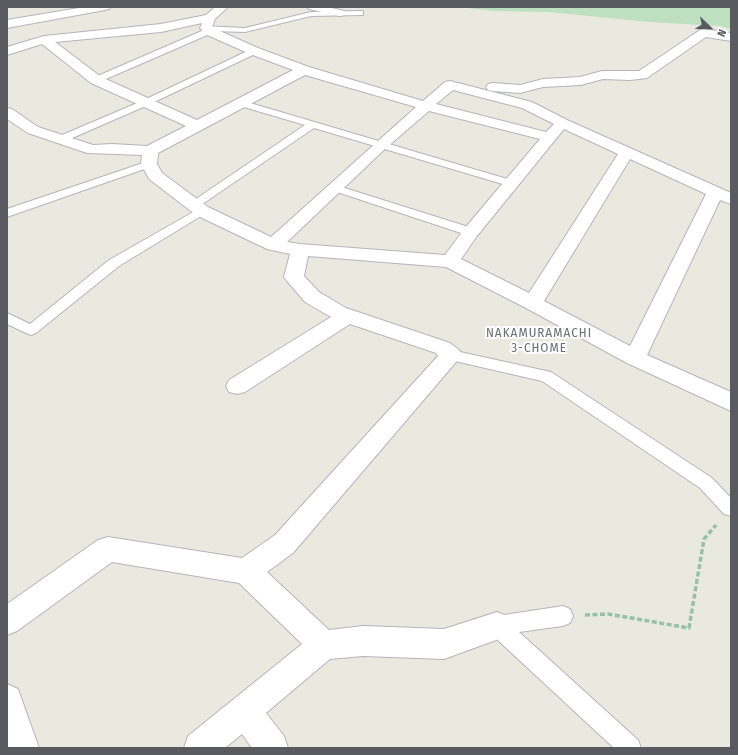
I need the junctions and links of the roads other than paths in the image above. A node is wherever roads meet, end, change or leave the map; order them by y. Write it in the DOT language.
graph roads {
  1 [pos="105,7"];
  2 [pos="222,7"];
  3 [pos="313,7"];
  4 [pos="360,13"];
  5 [pos="340,14"];
  6 [pos="7,24"];
  7 [pos="208,26"];
  8 [pos="731,37"];
  9 [pos="44,40"];
  10 [pos="7,51"];
  11 [pos="254,51"];
  12 [pos="304,70"];
  13 [pos="96,80"];
  14 [pos="450,85"];
  15 [pos="144,103"];
  16 [pos="240,103"];
  17 [pos="426,106"];
  18 [pos="7,112"];
  19 [pos="562,123"];
  20 [pos="312,125"];
  21 [pos="197,126"];
  22 [pos="548,137"];
  23 [pos="60,140"];
  24 [pos="381,145"];
  25 [pos="627,152"];
  26 [pos="150,158"];
  27 [pos="510,183"];
  28 [pos="335,188"];
  29 [pos="723,195"];
  30 [pos="198,208"];
  31 [pos="7,213"];
  32 [pos="470,232"];
  33 [pos="273,245"];
  34 [pos="300,250"];
  35 [pos="450,261"];
  36 [pos="533,303"];
  37 [pos="348,316"];
  38 [pos="7,318"];
  39 [pos="450,355"];
  40 [pos="635,358"];
  41 [pos="237,386"];
  42 [pos="731,402"];
  43 [pos="730,508"];
  44 [pos="246,571"];
  45 [pos="563,616"];
  46 [pos="7,621"];
  47 [pos="497,626"];
  48 [pos="324,645"];
  49 [pos="7,700"];
  50 [pos="245,711"];
  51 [pos="23,748"];
  52 [pos="200,748"];
  53 [pos="272,748"];
  54 [pos="630,748"];
  1 -- 6 [label="street"];
  2 -- 7 [label="street"];
  3 -- 5 [label="street"];
  4 -- 5 [label="lane"];
  5 -- 7 [label="lane"];
  7 -- 9 [label="street"];
  7 -- 11 [label="street"];
  7 -- 13 [label="lane"];
  8 -- 14 [label="street"];
  9 -- 10 [label="street"];
  9 -- 13 [label="street"];
  11 -- 12 [label="street"];
  11 -- 15 [label="lane"];
  12 -- 16 [label="street"];
  12 -- 17 [label="street"];
  13 -- 15 [label="street"];
  14 -- 17 [label="street"];
  14 -- 19 [label="street"];
  15 -- 21 [label="street"];
  15 -- 23 [label="lane"];
  16 -- 20 [label="lane"];
  16 -- 21 [label="street"];
  17 -- 22 [label="street"];
  17 -- 24 [label="street"];
  18 -- 23 [label="street"];
  19 -- 22 [label="street"];
  19 -- 25 [label="street"];
  20 -- 24 [label="lane"];
  20 -- 30 [label="lane"];
  21 -- 26 [label="street"];
  22 -- 27 [label="street"];
  23 -- 26 [label="street"];
  24 -- 27 [label="lane"];
  24 -- 28 [label="street"];
  25 -- 29 [label="street"];
  25 -- 36 [label="street"];
  26 -- 30 [label="street"];
  26 -- 31 [label="lane"];
  27 -- 32 [label="street"];
  28 -- 32 [label="lane"];
  28 -- 33 [label="street"];
  29 -- 40 [label="street"];
  30 -- 33 [label="street"];
  30 -- 38 [label="lane"];
  32 -- 35 [label="street"];
  33 -- 34 [label="street"];
  34 -- 35 [label="street"];
  34 -- 37 [label="street"];
  35 -- 36 [label="street"];
  36 -- 40 [label="street"];
  37 -- 39 [label="street"];
  37 -- 41 [label="street"];
  39 -- 43 [label="lane"];
  39 -- 44 [label="street"];
  40 -- 42 [label="street"];
  44 -- 46 [label="street"];
  44 -- 48 [label="street"];
  45 -- 47 [label="lane"];
  47 -- 48 [label="street"];
  47 -- 54 [label="lane"];
  48 -- 50 [label="street"];
  49 -- 51 [label="street"];
  50 -- 52 [label="street"];
  50 -- 53 [label="street"];
}
